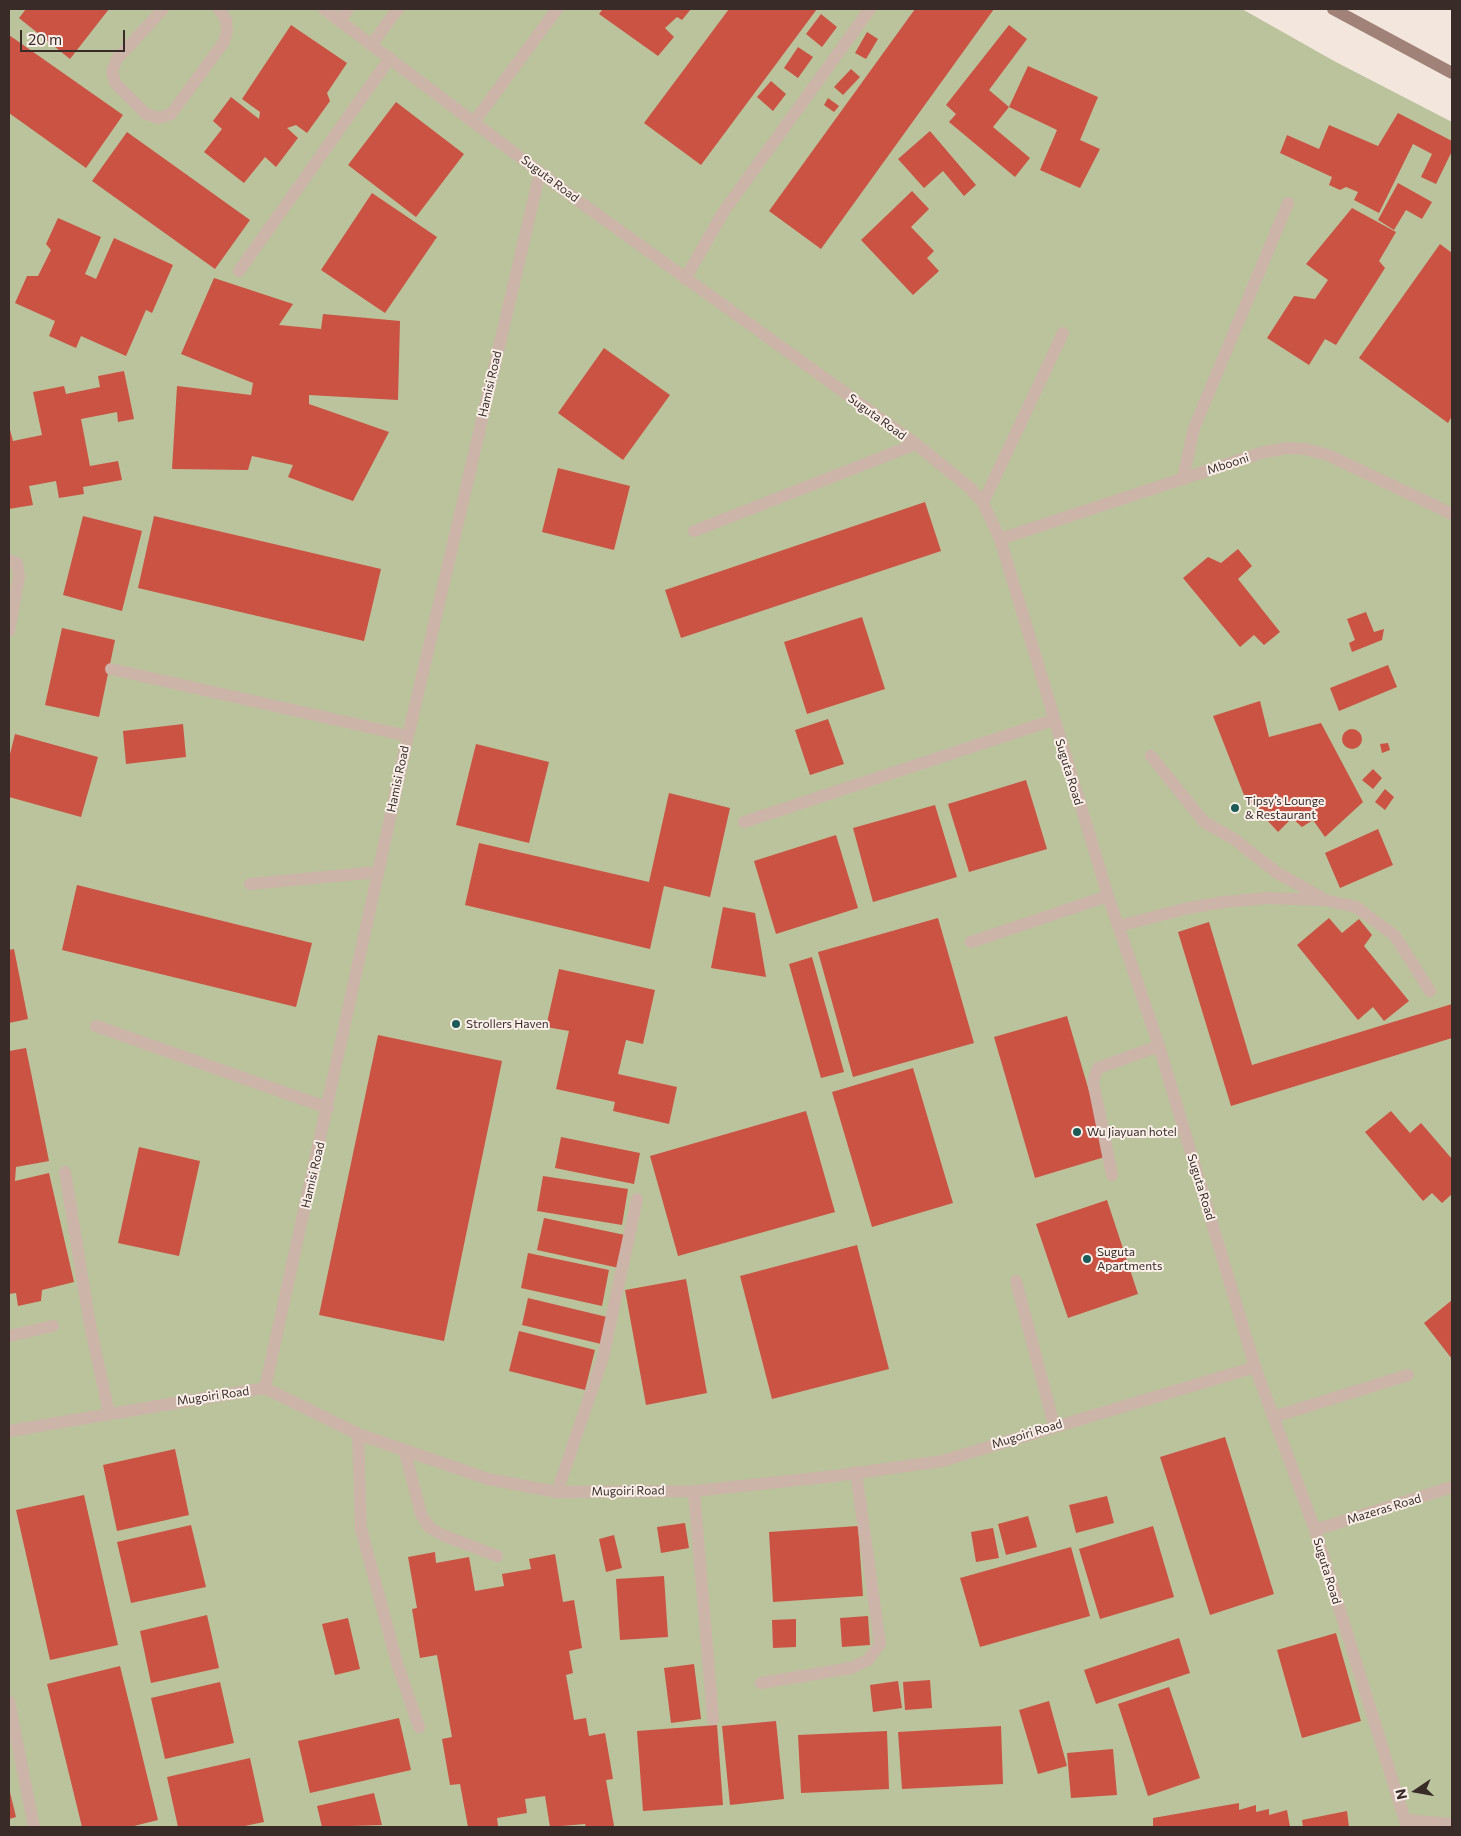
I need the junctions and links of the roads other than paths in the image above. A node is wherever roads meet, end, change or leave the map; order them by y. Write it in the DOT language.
graph roads {
  1 [pos="163,9"];
  2 [pos="219,9"];
  3 [pos="324,9"];
  4 [pos="348,9"];
  5 [pos="398,9"];
  6 [pos="557,9"];
  7 [pos="870,9"];
  8 [pos="1333,9"];
  9 [pos="340,20"];
  10 [pos="371,45"];
  11 [pos="390,58"];
  12 [pos="1452,73"];
  13 [pos="474,122"];
  14 [pos="540,172"];
  15 [pos="1288,202"];
  16 [pos="239,271"];
  17 [pos="685,279"];
  18 [pos="1063,334"];
  19 [pos="916,444"];
  20 [pos="1183,479"];
  21 [pos="984,503"];
  22 [pos="1452,514"];
  23 [pos="694,531"];
  24 [pos="1000,540"];
  25 [pos="9,560"];
  26 [pos="9,631"];
  27 [pos="111,669"];
  28 [pos="1053,720"];
  29 [pos="408,736"];
  30 [pos="1151,756"];
  31 [pos="744,822"];
  32 [pos="378,872"];
  33 [pos="250,884"];
  34 [pos="1108,896"];
  35 [pos="1324,900"];
  36 [pos="1119,926"];
  37 [pos="971,942"];
  38 [pos="1430,990"];
  39 [pos="96,1026"];
  40 [pos="1159,1046"];
  41 [pos="328,1108"];
  42 [pos="65,1172"];
  43 [pos="1112,1175"];
  44 [pos="637,1199"];
  45 [pos="1016,1281"];
  46 [pos="53,1326"];
  47 [pos="9,1336"];
  48 [pos="1255,1367"];
  49 [pos="1408,1375"];
  50 [pos="265,1388"];
  51 [pos="109,1412"];
  52 [pos="1273,1417"];
  53 [pos="1054,1426"];
  54 [pos="9,1431"];
  55 [pos="358,1434"];
  56 [pos="406,1452"];
  57 [pos="856,1472"];
  58 [pos="1452,1487"];
  59 [pos="694,1491"];
  60 [pos="557,1492"];
  61 [pos="1315,1530"];
  62 [pos="497,1556"];
  63 [pos="761,1683"];
  64 [pos="9,1701"];
  65 [pos="713,1719"];
  66 [pos="419,1727"];
  67 [pos="1407,1824"];
  68 [pos="1452,1824"];
  69 [pos="34,1827"];
  1 -- 2 [label="street"];
  3 -- 9 [label="street, Suguta Road"];
  4 -- 9 [label="street"];
  5 -- 10 [label="street"];
  6 -- 13 [label="street"];
  7 -- 17 [label="street"];
  8 -- 12 [label="main road"];
  9 -- 10 [label="street, Suguta Road"];
  10 -- 11 [label="street, Suguta Road"];
  11 -- 13 [label="street, Suguta Road"];
  11 -- 16 [label="street"];
  13 -- 14 [label="street, Suguta Road"];
  14 -- 17 [label="street, Suguta Road"];
  14 -- 29 [label="street, Hamisi Road"];
  15 -- 20 [label="street"];
  17 -- 19 [label="street, Suguta Road"];
  18 -- 21 [label="street"];
  19 -- 21 [label="street, Suguta Road"];
  19 -- 23 [label="street"];
  20 -- 22 [label="street, Mbooni"];
  20 -- 24 [label="street, Mbooni"];
  21 -- 24 [label="street, Suguta Road"];
  24 -- 28 [label="street, Suguta Road"];
  25 -- 26 [label="street"];
  27 -- 29 [label="street"];
  28 -- 31 [label="street"];
  28 -- 34 [label="street, Suguta Road"];
  29 -- 32 [label="street, Hamisi Road"];
  30 -- 35 [label="street"];
  32 -- 33 [label="street"];
  32 -- 41 [label="street, Hamisi Road"];
  34 -- 36 [label="street, Suguta Road"];
  34 -- 37 [label="street"];
  35 -- 36 [label="street"];
  35 -- 38 [label="street"];
  36 -- 40 [label="street, Suguta Road"];
  39 -- 41 [label="street"];
  40 -- 43 [label="street"];
  40 -- 48 [label="street, Suguta Road"];
  41 -- 50 [label="street, Hamisi Road"];
  42 -- 51 [label="street"];
  44 -- 60 [label="street"];
  45 -- 53 [label="street"];
  46 -- 47 [label="street"];
  48 -- 52 [label="street, Suguta Road"];
  48 -- 53 [label="street, Mugoiri Road"];
  49 -- 52 [label="street"];
  50 -- 51 [label="street, Mugoiri Road"];
  50 -- 55 [label="street, Mugoiri Road"];
  51 -- 54 [label="street, Mugoiri Road"];
  52 -- 61 [label="street, Suguta Road"];
  53 -- 57 [label="street, Mugoiri Road"];
  55 -- 56 [label="street, Mugoiri Road"];
  55 -- 66 [label="street"];
  56 -- 60 [label="street, Mugoiri Road"];
  56 -- 62 [label="street"];
  57 -- 59 [label="street, Mugoiri Road"];
  57 -- 63 [label="street"];
  58 -- 61 [label="street, Mazeras Road"];
  59 -- 60 [label="street, Mugoiri Road"];
  59 -- 65 [label="street"];
  61 -- 67 [label="street, Suguta Road"];
  64 -- 69 [label="street"];
  67 -- 68 [label="street"];
}
